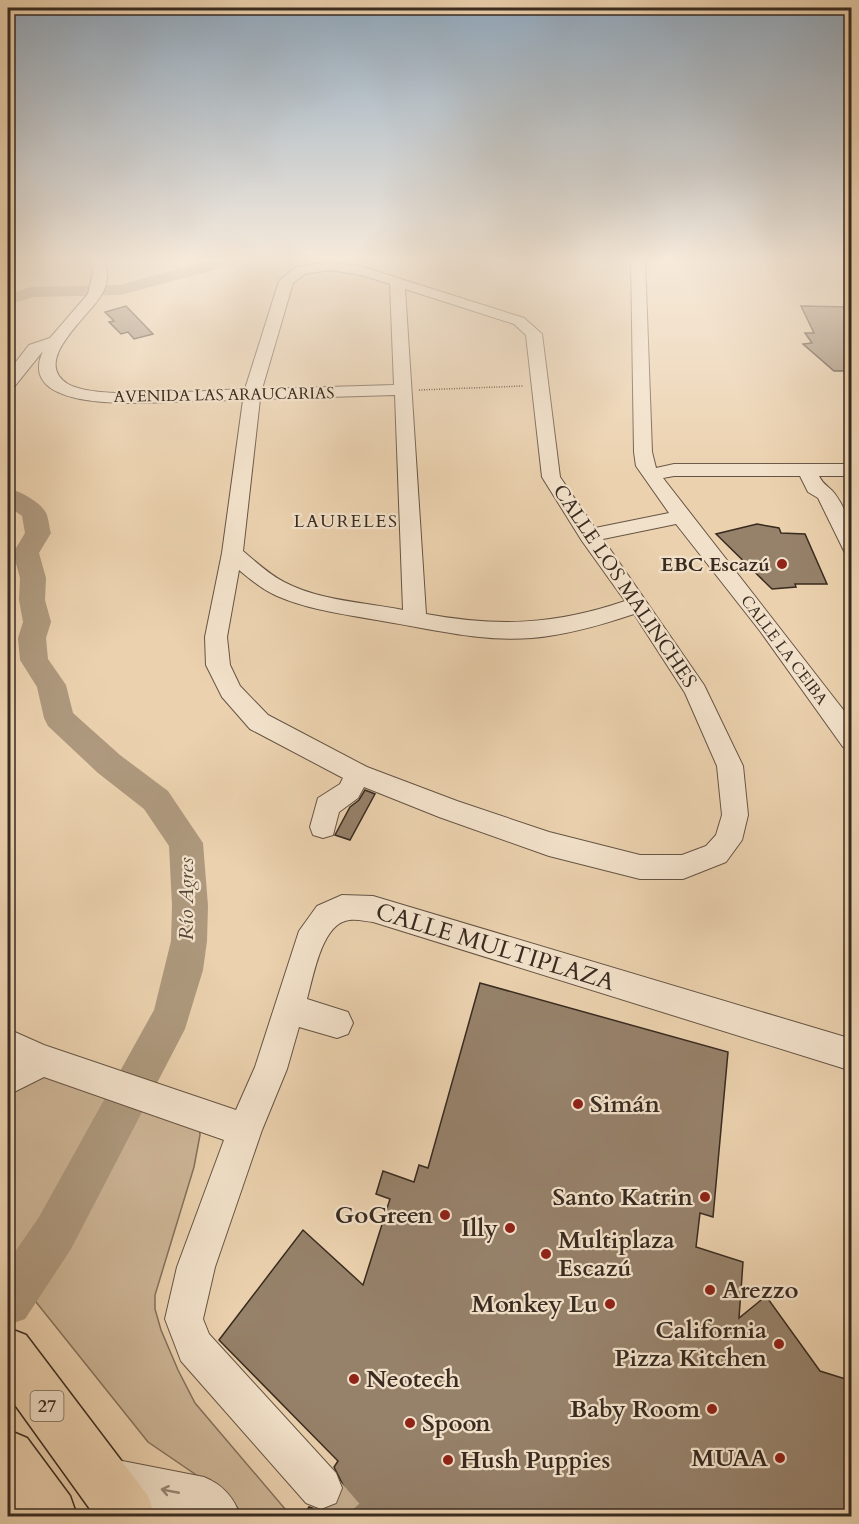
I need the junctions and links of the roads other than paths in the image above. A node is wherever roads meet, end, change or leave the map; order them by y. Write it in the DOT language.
graph roads {
  1 [pos="66,330"];
  2 [pos="271,330"];
  3 [pos="400,330"];
  4 [pos="529,330"];
  5 [pos="640,330"];
  6 [pos="56,341"];
  7 [pos="8,383"];
  8 [pos="402,390"];
  9 [pos="252,395"];
  10 [pos="814,470"];
  11 [pos="852,470"];
  12 [pos="651,475"];
  13 [pos="681,517"];
  14 [pos="589,536"];
  15 [pos="851,545"];
  16 [pos="232,553"];
  17 [pos="639,604"];
  18 [pos="415,619"];
  19 [pos="852,740"];
  20 [pos="358,774"];
  21 [pos="323,827"];
  22 [pos="288,1010"];
  23 [pos="337,1023"];
  24 [pos="8,1045"];
  25 [pos="852,1055"];
  26 [pos="53,1064"];
  27 [pos="8,1079"];
  28 [pos="230,1126"];
  29 [pos="8,1353"];
  30 [pos="8,1457"];
  31 [pos="104,1485"];
  32 [pos="321,1488"];
  33 [pos="48,1514"];
  34 [pos="219,1516"];
  1 -- 6 [label="street, AVENIDA LAS ARAUCARIAS"];
  2 -- 9 [label="street, CALLE LOS MALINCHES"];
  3 -- 8 [label="street"];
  4 -- 14 [label="street, CALLE LOS MALINCHES"];
  5 -- 12 [label="street, CALLE LA CEIBA"];
  6 -- 7 [label="street"];
  6 -- 9 [label="street, AVENIDA LAS ARAUCARIAS"];
  8 -- 9 [label="street, AVENIDA LAS ARAUCARIAS"];
  8 -- 18 [label="street"];
  9 -- 16 [label="street, CALLE LOS MALINCHES"];
  10 -- 11 [label="street"];
  10 -- 12 [label="street"];
  10 -- 15 [label="street"];
  12 -- 13 [label="street, CALLE LA CEIBA"];
  13 -- 14 [label="street"];
  13 -- 19 [label="street, CALLE LA CEIBA"];
  14 -- 17 [label="street, CALLE LOS MALINCHES"];
  16 -- 18 [label="street"];
  16 -- 20 [label="street, CALLE LOS MALINCHES"];
  17 -- 18 [label="street"];
  17 -- 20 [label="street, CALLE LOS MALINCHES"];
  20 -- 21 [label="street"];
  22 -- 23 [label="street"];
  22 -- 25 [label="street, CALLE MULTIPLAZA"];
  22 -- 28 [label="street, CALLE MULTIPLAZA"];
  24 -- 26 [label="street"];
  26 -- 27 [label="street"];
  26 -- 28 [label="street"];
  28 -- 32 [label="street, CALLE MULTIPLAZA"];
  29 -- 31 [label="highway, 27"];
  30 -- 33 [label="highway"];
  34 -- 31 [label="street, one-way"];
}
